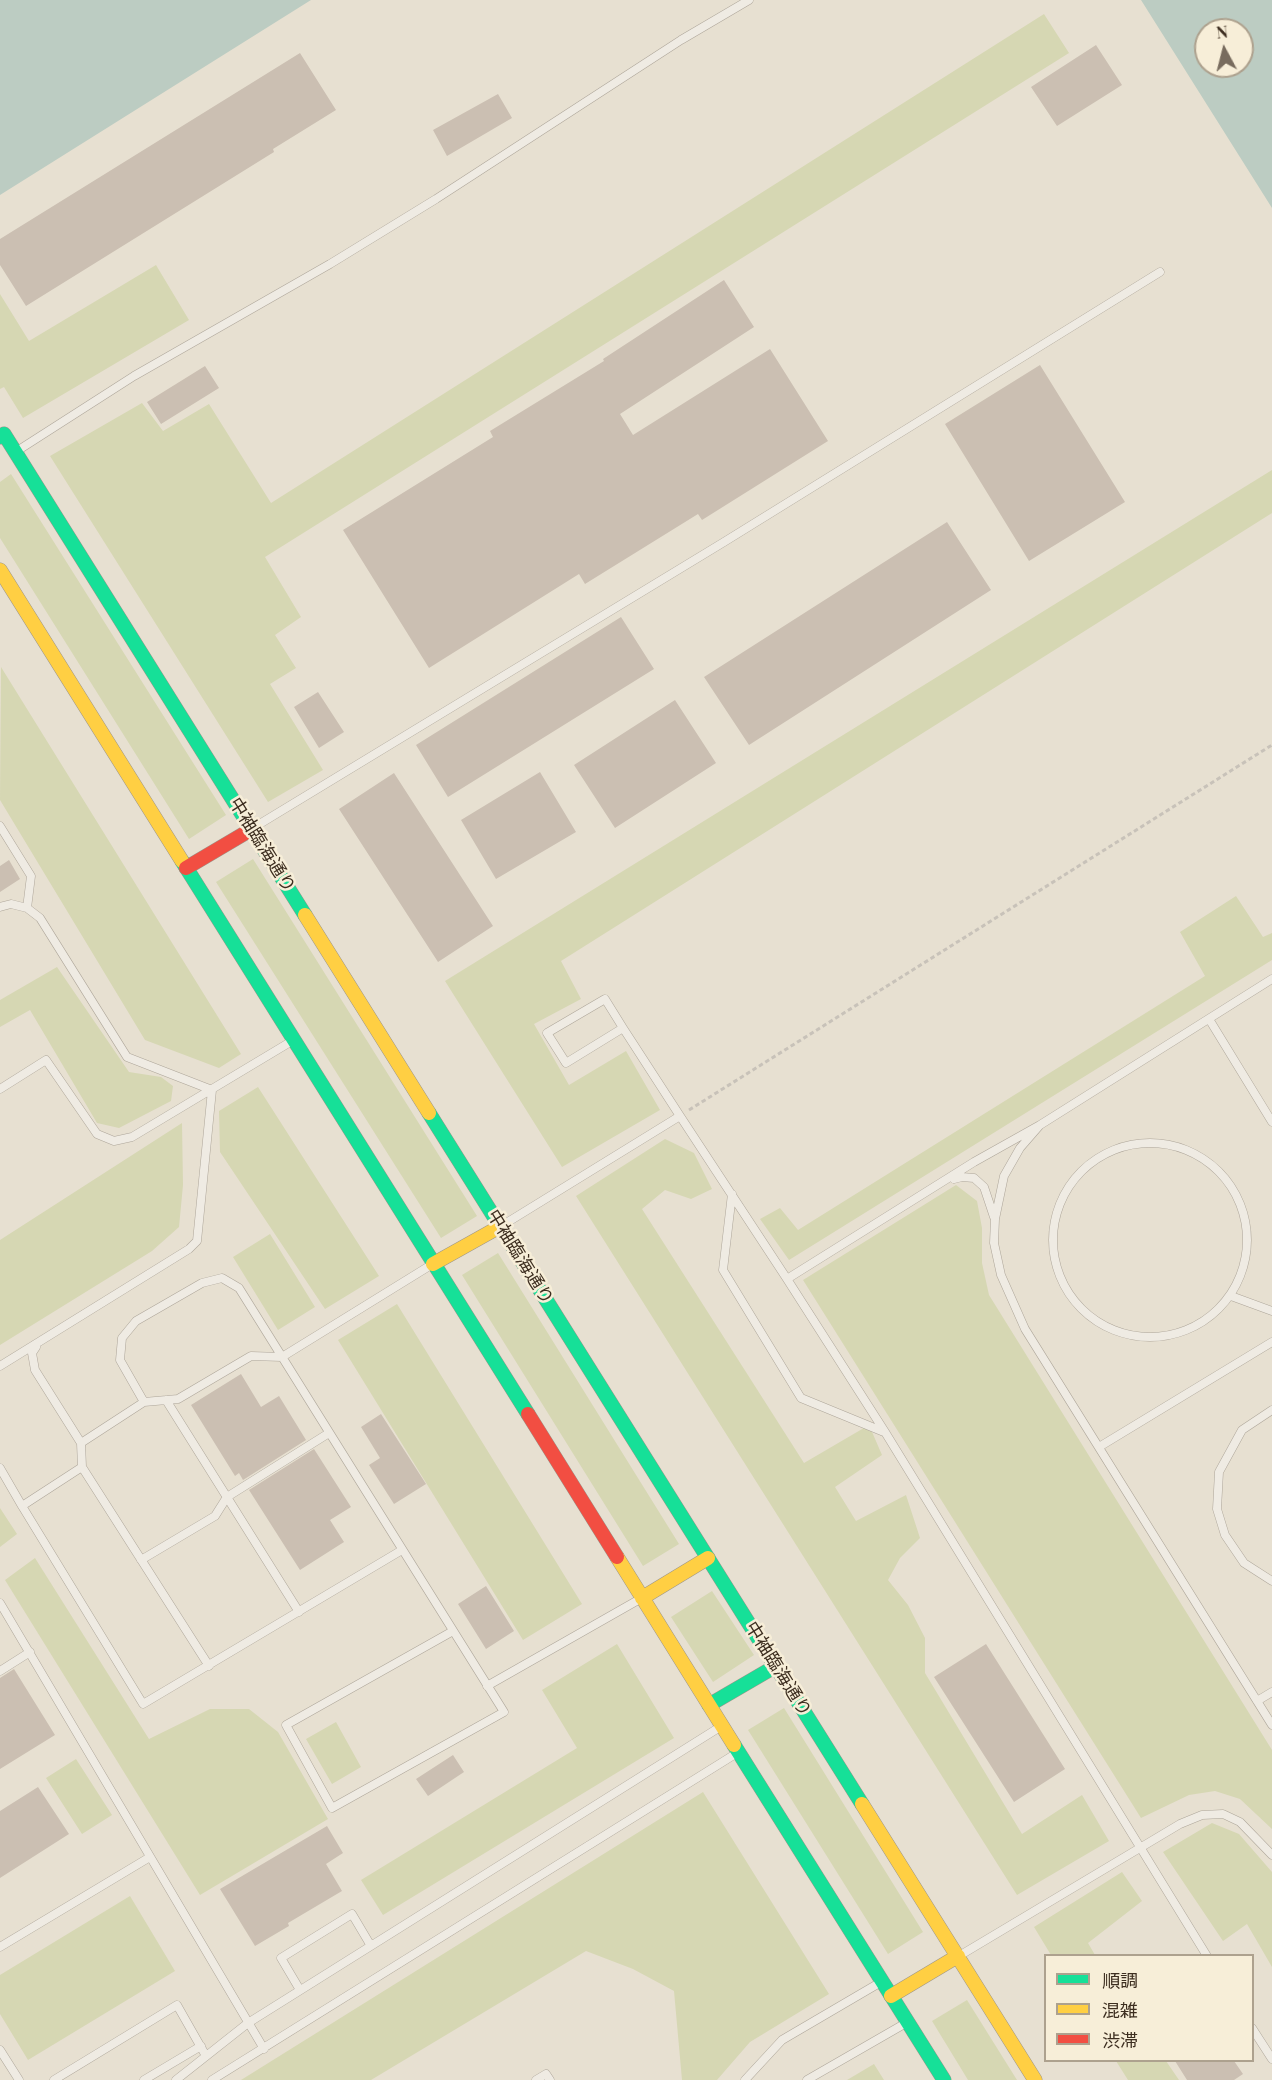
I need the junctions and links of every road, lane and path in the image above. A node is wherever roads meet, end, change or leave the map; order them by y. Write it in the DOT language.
graph roads {
  1 [pos="749,0"];
  2 [pos="1160,272"];
  3 [pos="2,436"];
  4 [pos="16,452"];
  5 [pos="0,570"];
  6 [pos="1272,745"];
  7 [pos="0,826"];
  8 [pos="252,829"];
  9 [pos="3,837"];
  10 [pos="186,868"];
  11 [pos="0,907"];
  12 [pos="27,908"];
  13 [pos="1272,979"];
  14 [pos="1209,1019"];
  15 [pos="623,1028"];
  16 [pos="293,1041"];
  17 [pos="0,1089"];
  18 [pos="212,1090"];
  19 [pos="680,1116"];
  20 [pos="1272,1122"];
  21 [pos="1040,1125"];
  22 [pos="944,1182"];
  23 [pos="732,1194"];
  24 [pos="995,1219"];
  25 [pos="501,1226"];
  26 [pos="433,1264"];
  27 [pos="787,1279"];
  28 [pos="1231,1296"];
  29 [pos="1272,1311"];
  30 [pos="1272,1342"];
  31 [pos="39,1344"];
  32 [pos="282,1357"];
  33 [pos="0,1366"];
  34 [pos="166,1400"];
  35 [pos="144,1402"];
  36 [pos="1272,1410"];
  37 [pos="885,1432"];
  38 [pos="329,1433"];
  39 [pos="81,1443"];
  40 [pos="1100,1447"];
  41 [pos="82,1467"];
  42 [pos="0,1468"];
  43 [pos="227,1497"];
  44 [pos="22,1506"];
  45 [pos="402,1550"];
  46 [pos="708,1558"];
  47 [pos="141,1560"];
  48 [pos="1272,1581"];
  49 [pos="642,1598"];
  50 [pos="0,1604"];
  51 [pos="299,1612"];
  52 [pos="453,1631"];
  53 [pos="30,1652"];
  54 [pos="209,1666"];
  55 [pos="776,1666"];
  56 [pos="0,1671"];
  57 [pos="487,1686"];
  58 [pos="1272,1692"];
  59 [pos="1257,1701"];
  60 [pos="709,1705"];
  61 [pos="1272,1725"];
  62 [pos="722,1726"];
  63 [pos="738,1752"];
  64 [pos="1139,1848"];
  65 [pos="1272,1855"];
  66 [pos="150,1857"];
  67 [pos="371,1946"];
  68 [pos="0,1947"];
  69 [pos="1206,1954"];
  70 [pos="958,1956"];
  71 [pos="882,1982"];
  72 [pos="300,1990"];
  73 [pos="891,1996"];
  74 [pos="907,2022"];
  75 [pos="248,2023"];
  76 [pos="1254,2031"];
  77 [pos="201,2046"];
  78 [pos="264,2049"];
  79 [pos="0,2050"];
  80 [pos="206,2056"];
  81 [pos="1272,2059"];
  82 [pos="19,2080"];
  83 [pos="54,2080"];
  84 [pos="144,2080"];
  85 [pos="176,2080"];
  86 [pos="212,2080"];
  87 [pos="536,2080"];
  88 [pos="550,2080"];
  89 [pos="745,2080"];
  90 [pos="807,2080"];
  91 [pos="944,2080"];
  92 [pos="1035,2080"];
  1 -- 4 [label="lane"];
  2 -- 8 [label="lane"];
  3 -- 4 [label="street, 中袖臨海通り"];
  4 -- 8 [label="street, 中袖臨海通り"];
  5 -- 10 [label="street"];
  6 -- 19 [label="path"];
  7 -- 9 [label="lane"];
  8 -- 10 [label="street"];
  8 -- 25 [label="street, 中袖臨海通り"];
  9 -- 12 [label="lane"];
  10 -- 16 [label="street"];
  11 -- 12 [label="lane"];
  12 -- 18 [label="lane"];
  13 -- 14 [label="lane"];
  14 -- 20 [label="lane"];
  14 -- 21 [label="lane"];
  15 -- 15 [label="lane"];
  15 -- 19 [label="lane"];
  16 -- 18 [label="lane"];
  16 -- 26 [label="street"];
  17 -- 18 [label="lane"];
  18 -- 31 [label="lane"];
  19 -- 23 [label="lane"];
  19 -- 25 [label="lane"];
  21 -- 22 [label="lane"];
  21 -- 24 [label="lane"];
  22 -- 24 [label="lane"];
  22 -- 27 [label="lane"];
  23 -- 27 [label="lane"];
  23 -- 37 [label="lane"];
  24 -- 40 [label="lane"];
  25 -- 26 [label="street"];
  25 -- 46 [label="street, 中袖臨海通り"];
  26 -- 32 [label="lane"];
  26 -- 49 [label="street"];
  27 -- 37 [label="lane"];
  28 -- 28 [label="lane"];
  28 -- 29 [label="lane"];
  30 -- 40 [label="lane"];
  31 -- 33 [label="lane"];
  31 -- 39 [label="lane"];
  32 -- 34 [label="lane"];
  32 -- 35 [label="lane"];
  32 -- 38 [label="lane"];
  34 -- 35 [label="lane"];
  34 -- 43 [label="lane"];
  35 -- 39 [label="lane"];
  36 -- 48 [label="lane"];
  37 -- 64 [label="lane"];
  38 -- 43 [label="lane"];
  38 -- 45 [label="lane"];
  39 -- 41 [label="lane"];
  40 -- 59 [label="lane"];
  41 -- 44 [label="lane"];
  41 -- 47 [label="lane"];
  42 -- 44 [label="lane"];
  43 -- 47 [label="lane"];
  43 -- 51 [label="lane"];
  44 -- 54 [label="lane"];
  45 -- 51 [label="lane"];
  45 -- 52 [label="lane"];
  46 -- 49 [label="street"];
  46 -- 55 [label="street, 中袖臨海通り"];
  47 -- 54 [label="lane"];
  49 -- 57 [label="lane"];
  49 -- 60 [label="street"];
  50 -- 53 [label="lane"];
  51 -- 54 [label="lane"];
  52 -- 57 [label="lane"];
  52 -- 57 [label="lane"];
  53 -- 56 [label="lane"];
  53 -- 66 [label="lane"];
  55 -- 60 [label="street"];
  55 -- 70 [label="street, 中袖臨海通り"];
  58 -- 59 [label="lane"];
  59 -- 61 [label="lane"];
  60 -- 62 [label="street"];
  62 -- 63 [label="street"];
  62 -- 67 [label="lane"];
  63 -- 71 [label="street"];
  63 -- 78 [label="lane"];
  64 -- 65 [label="lane"];
  64 -- 69 [label="lane"];
  64 -- 70 [label="lane"];
  66 -- 68 [label="lane"];
  66 -- 75 [label="lane"];
  67 -- 72 [label="lane"];
  67 -- 72 [label="lane"];
  70 -- 73 [label="street"];
  70 -- 92 [label="street, 中袖臨海通り"];
  71 -- 73 [label="street"];
  71 -- 89 [label="lane"];
  72 -- 75 [label="lane"];
  73 -- 74 [label="street"];
  74 -- 90 [label="lane"];
  74 -- 91 [label="street"];
  75 -- 78 [label="lane"];
  75 -- 80 [label="lane"];
  76 -- 81 [label="lane"];
  77 -- 80 [label="lane"];
  77 -- 83 [label="lane"];
  77 -- 84 [label="lane"];
  78 -- 86 [label="lane"];
  79 -- 82 [label="lane"];
  80 -- 85 [label="lane"];
  87 -- 88 [label="lane"];
}
